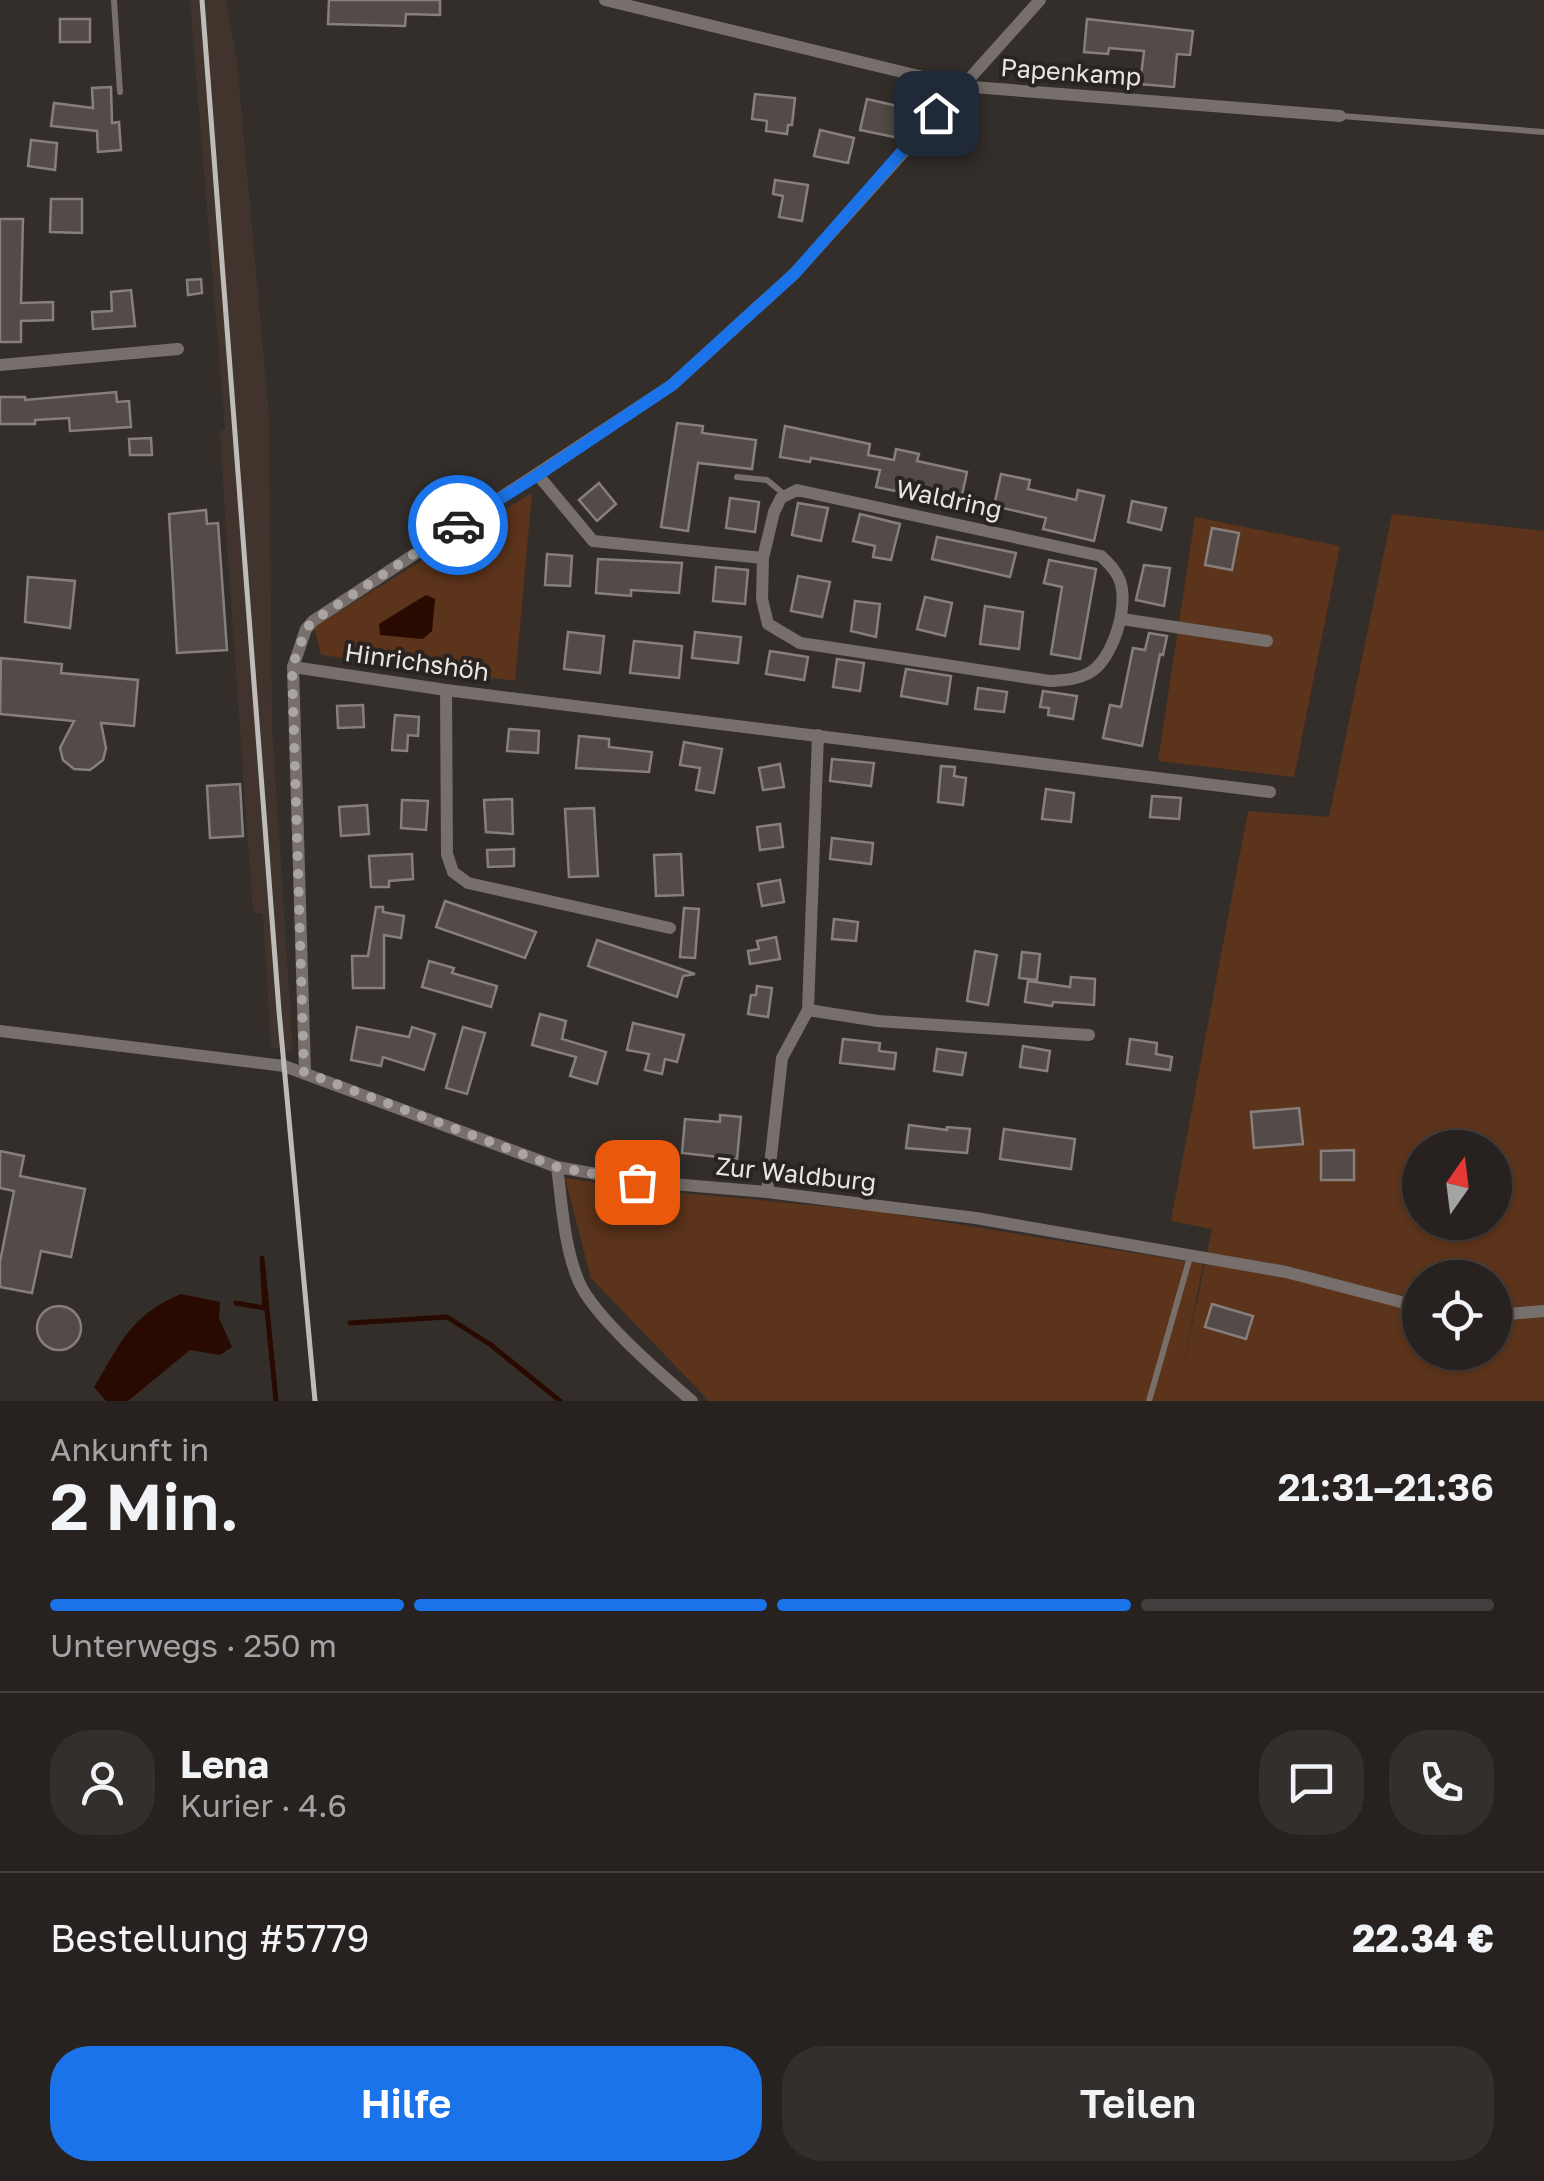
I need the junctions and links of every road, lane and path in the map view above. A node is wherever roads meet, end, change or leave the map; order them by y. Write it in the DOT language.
graph roads {
  1 [pos="114,0"];
  2 [pos="605,0"];
  3 [pos="1040,0"];
  4 [pos="960,86"];
  5 [pos="120,92"];
  6 [pos="1340,116"];
  7 [pos="1544,132"];
  8 [pos="178,348"];
  9 [pos="0,365"];
  10 [pos="538,475"];
  11 [pos="737,477"];
  12 [pos="786,496"];
  13 [pos="763,558"];
  14 [pos="1122,620"];
  15 [pos="1268,641"];
  16 [pos="292,667"];
  17 [pos="446,690"];
  18 [pos="818,735"];
  19 [pos="1270,792"];
  20 [pos="670,928"];
  21 [pos="808,1010"];
  22 [pos="0,1031"];
  23 [pos="1088,1035"];
  24 [pos="304,1072"];
  25 [pos="557,1167"];
  26 [pos="766,1192"];
  27 [pos="1190,1256"];
  28 [pos="1402,1302"];
  29 [pos="1544,1311"];
  30 [pos="1512,1314"];
  31 [pos="692,1401"];
  32 [pos="1149,1401"];
  1 -- 5 [label="lane"];
  2 -- 4 [label="street, Papenkamp"];
  3 -- 4 [label="street"];
  4 -- 6 [label="street, Papenkamp"];
  4 -- 10 [label="street"];
  6 -- 7 [label="lane, Papenkamp"];
  8 -- 9 [label="street"];
  10 -- 13 [label="street"];
  10 -- 16 [label="street"];
  11 -- 12 [label="lane"];
  12 -- 13 [label="street"];
  12 -- 14 [label="street, Waldring"];
  13 -- 14 [label="street"];
  14 -- 15 [label="street"];
  16 -- 17 [label="street, Hinrichshöh"];
  16 -- 24 [label="street"];
  17 -- 18 [label="street, Hinrichshöh"];
  17 -- 20 [label="street"];
  18 -- 19 [label="street, Hinrichshöh"];
  18 -- 21 [label="street"];
  21 -- 23 [label="street"];
  21 -- 26 [label="street"];
  22 -- 24 [label="street, Zur Waldburg"];
  24 -- 25 [label="street, Zur Waldburg"];
  25 -- 26 [label="street, Zur Waldburg"];
  25 -- 31 [label="street"];
  26 -- 27 [label="street, Zur Waldburg"];
  27 -- 28 [label="street, Zur Waldburg"];
  27 -- 32 [label="lane"];
  29 -- 30 [label="street"];
}
